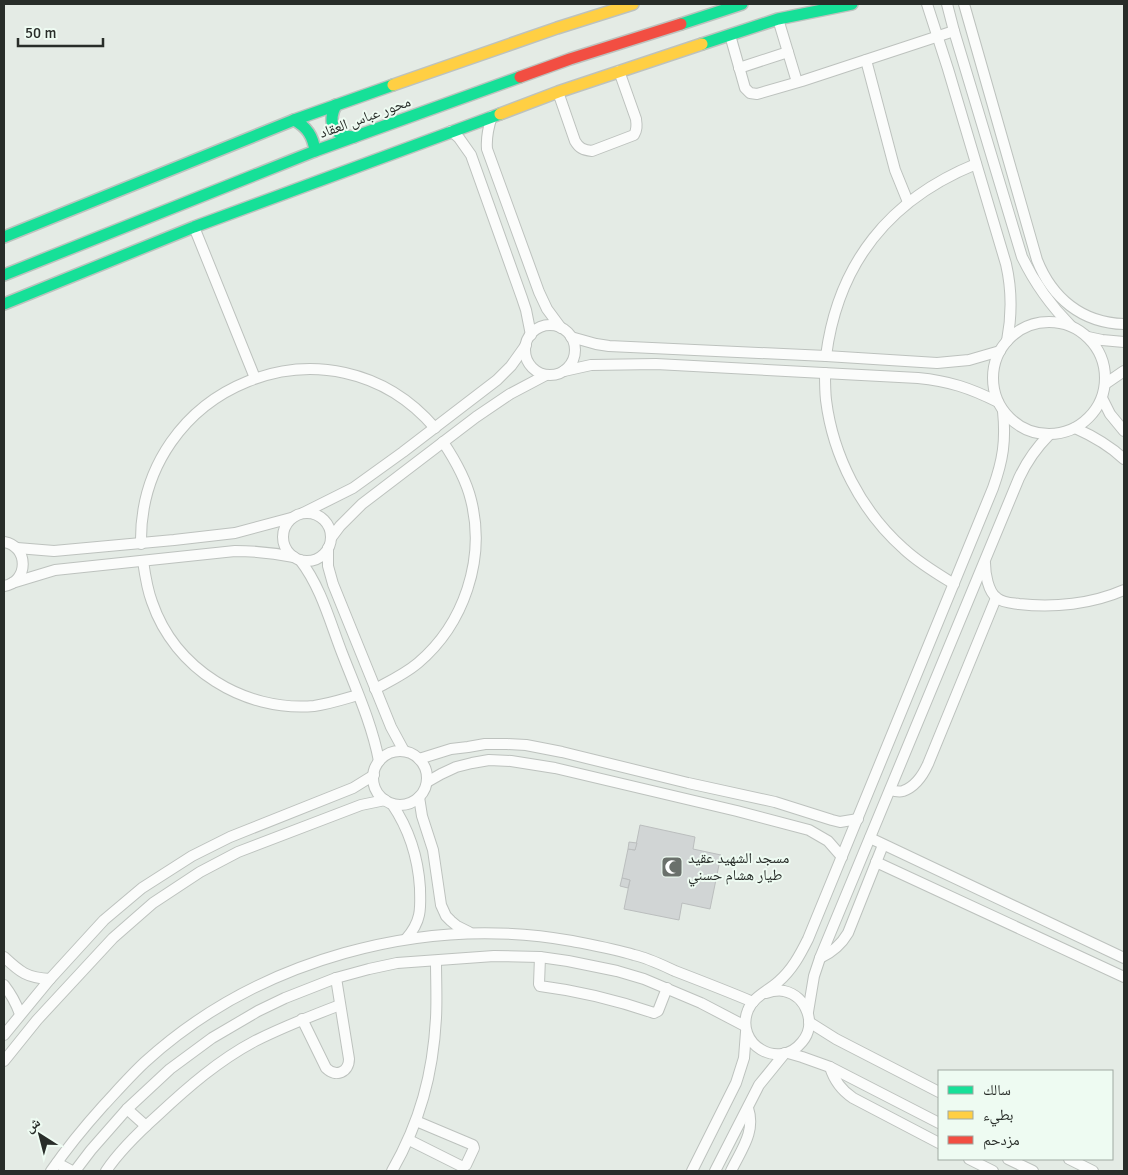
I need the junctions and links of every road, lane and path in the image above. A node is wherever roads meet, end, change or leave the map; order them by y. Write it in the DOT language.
graph roads {
  1 [pos="633,4"];
  2 [pos="742,4"];
  3 [pos="852,4"];
  4 [pos="926,4"];
  5 [pos="947,4"];
  6 [pos="964,4"];
  7 [pos="778,19"];
  8 [pos="954,31"];
  9 [pos="730,35"];
  10 [pos="938,36"];
  11 [pos="788,52"];
  12 [pos="866,60"];
  13 [pos="739,68"];
  14 [pos="619,71"];
  15 [pos="797,82"];
  16 [pos="971,86"];
  17 [pos="558,92"];
  18 [pos="336,106"];
  19 [pos="492,116"];
  20 [pos="294,120"];
  21 [pos="999,124"];
  22 [pos="451,131"];
  23 [pos="354,137"];
  24 [pos="315,151"];
  25 [pos="976,164"];
  26 [pos="908,202"];
  27 [pos="194,227"];
  28 [pos="4,237"];
  29 [pos="4,275"];
  30 [pos="4,304"];
  31 [pos="1124,324"];
  32 [pos="1072,326"];
  33 [pos="561,328"];
  34 [pos="530,335"];
  35 [pos="571,337"];
  36 [pos="1088,337"];
  37 [pos="1007,341"];
  38 [pos="1124,342"];
  39 [pos="526,346"];
  40 [pos="1000,350"];
  41 [pos="826,356"];
  42 [pos="564,371"];
  43 [pos="1124,371"];
  44 [pos="825,373"];
  45 [pos="546,375"];
  46 [pos="255,378"];
  47 [pos="1105,384"];
  48 [pos="1102,398"];
  49 [pos="1000,407"];
  50 [pos="435,428"];
  51 [pos="1075,428"];
  52 [pos="1124,431"];
  53 [pos="1049,435"];
  54 [pos="443,442"];
  55 [pos="1124,459"];
  56 [pos="303,513"];
  57 [pos="291,518"];
  58 [pos="5,541"];
  59 [pos="329,543"];
  60 [pos="142,544"];
  61 [pos="17,548"];
  62 [pos="297,559"];
  63 [pos="985,560"];
  64 [pos="143,561"];
  65 [pos="954,584"];
  66 [pos="7,585"];
  67 [pos="1124,590"];
  68 [pos="996,598"];
  69 [pos="375,688"];
  70 [pos="358,695"];
  71 [pos="404,752"];
  72 [pos="419,759"];
  73 [pos="379,761"];
  74 [pos="374,775"];
  75 [pos="426,782"];
  76 [pos="890,790"];
  77 [pos="419,797"];
  78 [pos="388,802"];
  79 [pos="858,819"];
  80 [pos="870,838"];
  81 [pos="883,844"];
  82 [pos="842,857"];
  83 [pos="876,862"];
  84 [pos="478,933"];
  85 [pos="406,940"];
  86 [pos="4,957"];
  87 [pos="540,957"];
  88 [pos="820,958"];
  89 [pos="1124,958"];
  90 [pos="436,961"];
  91 [pos="1124,977"];
  92 [pos="336,978"];
  93 [pos="50,979"];
  94 [pos="4,984"];
  95 [pos="667,988"];
  96 [pos="766,993"];
  97 [pos="753,1002"];
  98 [pos="340,1005"];
  99 [pos="20,1014"];
  100 [pos="809,1017"];
  101 [pos="302,1019"];
  102 [pos="746,1029"];
  103 [pos="4,1034"];
  104 [pos="787,1053"];
  105 [pos="4,1061"];
  106 [pos="830,1067"];
  107 [pos="938,1091"];
  108 [pos="748,1108"];
  109 [pos="127,1109"];
  110 [pos="416,1121"];
  111 [pos="938,1122"];
  112 [pos="146,1126"];
  113 [pos="409,1140"];
  114 [pos="938,1142"];
  115 [pos="971,1160"];
  116 [pos="1010,1160"];
  117 [pos="1071,1160"];
  118 [pos="54,1167"];
  119 [pos="735,1170"];
  120 [pos="74,1171"];
  121 [pos="106,1171"];
  122 [pos="392,1171"];
  123 [pos="692,1171"];
  124 [pos="715,1171"];
  125 [pos="993,1171"];
  126 [pos="1033,1171"];
  127 [pos="1093,1171"];
  1 -- 18 [label="main road, محور عباس العقاد"];
  2 -- 23 [label="main road, محور عباس العقاد"];
  3 -- 7 [label="main road"];
  4 -- 10 [label="street"];
  5 -- 8 [label="street"];
  6 -- 21 [label="street"];
  7 -- 9 [label="main road"];
  7 -- 11 [label="street"];
  8 -- 10 [label="street"];
  8 -- 16 [label="street"];
  9 -- 13 [label="street"];
  9 -- 14 [label="main road"];
  10 -- 12 [label="street"];
  10 -- 25 [label="street"];
  11 -- 13 [label="street"];
  11 -- 15 [label="street"];
  12 -- 15 [label="street"];
  12 -- 26 [label="street"];
  13 -- 15 [label="street"];
  14 -- 17 [label="main road"];
  14 -- 17 [label="street"];
  16 -- 21 [label="street"];
  16 -- 32 [label="street"];
  17 -- 19 [label="main road"];
  18 -- 20 [label="main road, محور عباس العقاد"];
  18 -- 23 [label="main road"];
  19 -- 22 [label="main road"];
  19 -- 33 [label="street"];
  20 -- 24 [label="main road"];
  20 -- 28 [label="main road, محور عباس العقاد"];
  21 -- 31 [label="street"];
  22 -- 27 [label="main road"];
  22 -- 34 [label="street"];
  23 -- 24 [label="main road, محور عباس العقاد"];
  24 -- 29 [label="main road, محور عباس العقاد"];
  25 -- 26 [label="street"];
  25 -- 37 [label="street"];
  26 -- 41 [label="street"];
  27 -- 30 [label="main road"];
  27 -- 46 [label="street"];
  32 -- 36 [label="street"];
  32 -- 37 [label="street"];
  33 -- 34 [label="street"];
  33 -- 35 [label="street"];
  34 -- 39 [label="street"];
  35 -- 41 [label="street"];
  35 -- 42 [label="street"];
  36 -- 38 [label="street"];
  36 -- 47 [label="street"];
  37 -- 40 [label="street"];
  39 -- 45 [label="street"];
  39 -- 50 [label="street"];
  40 -- 41 [label="street"];
  40 -- 49 [label="street"];
  42 -- 44 [label="street"];
  42 -- 45 [label="street"];
  43 -- 47 [label="street"];
  44 -- 49 [label="street"];
  44 -- 65 [label="street"];
  45 -- 54 [label="street"];
  46 -- 50 [label="street"];
  46 -- 60 [label="street"];
  47 -- 48 [label="street"];
  48 -- 51 [label="street"];
  48 -- 52 [label="street"];
  49 -- 53 [label="street"];
  49 -- 65 [label="street"];
  50 -- 56 [label="street"];
  51 -- 53 [label="street"];
  51 -- 55 [label="street"];
  53 -- 63 [label="street"];
  54 -- 59 [label="street"];
  54 -- 69 [label="street"];
  56 -- 57 [label="street"];
  56 -- 59 [label="street"];
  57 -- 60 [label="street"];
  57 -- 62 [label="street"];
  58 -- 61 [label="street"];
  59 -- 62 [label="street"];
  59 -- 69 [label="street"];
  60 -- 61 [label="street"];
  61 -- 66 [label="street"];
  62 -- 64 [label="street"];
  62 -- 70 [label="street"];
  63 -- 68 [label="street"];
  63 -- 76 [label="street"];
  64 -- 66 [label="street"];
  64 -- 70 [label="street"];
  65 -- 79 [label="street"];
  67 -- 68 [label="street"];
  68 -- 76 [label="street"];
  69 -- 71 [label="street"];
  70 -- 73 [label="street"];
  71 -- 72 [label="street"];
  71 -- 73 [label="street"];
  72 -- 75 [label="street"];
  72 -- 79 [label="street"];
  73 -- 74 [label="street"];
  74 -- 78 [label="street"];
  74 -- 93 [label="street"];
  75 -- 77 [label="street"];
  75 -- 82 [label="street"];
  76 -- 80 [label="street"];
  77 -- 78 [label="street"];
  77 -- 84 [label="street"];
  78 -- 85 [label="street"];
  78 -- 105 [label="street"];
  79 -- 82 [label="street"];
  80 -- 81 [label="street"];
  80 -- 88 [label="street"];
  81 -- 83 [label="street"];
  81 -- 89 [label="street"];
  82 -- 96 [label="street"];
  83 -- 88 [label="street"];
  83 -- 91 [label="street"];
  84 -- 85 [label="street"];
  84 -- 97 [label="street"];
  85 -- 118 [label="street"];
  86 -- 93 [label="street"];
  87 -- 90 [label="street"];
  87 -- 95 [label="street"];
  87 -- 95 [label="street"];
  88 -- 100 [label="street"];
  90 -- 92 [label="street"];
  90 -- 110 [label="street"];
  92 -- 98 [label="street"];
  92 -- 109 [label="street"];
  93 -- 99 [label="street"];
  94 -- 99 [label="street"];
  95 -- 102 [label="street"];
  96 -- 97 [label="street"];
  96 -- 100 [label="street"];
  97 -- 102 [label="street"];
  98 -- 101 [label="street"];
  98 -- 101 [label="street"];
  99 -- 103 [label="street"];
  100 -- 104 [label="street"];
  100 -- 107 [label="street"];
  101 -- 112 [label="street"];
  102 -- 104 [label="street"];
  102 -- 123 [label="street"];
  104 -- 106 [label="street"];
  104 -- 108 [label="street"];
  106 -- 111 [label="street"];
  106 -- 114 [label="street"];
  108 -- 119 [label="street"];
  108 -- 124 [label="street"];
  109 -- 112 [label="street"];
  109 -- 120 [label="street"];
  110 -- 113 [label="street"];
  110 -- 113 [label="street"];
  112 -- 121 [label="street"];
  113 -- 122 [label="street"];
  115 -- 125 [label="street"];
  116 -- 126 [label="street"];
  117 -- 127 [label="street"];
  118 -- 120 [label="street"];
}
